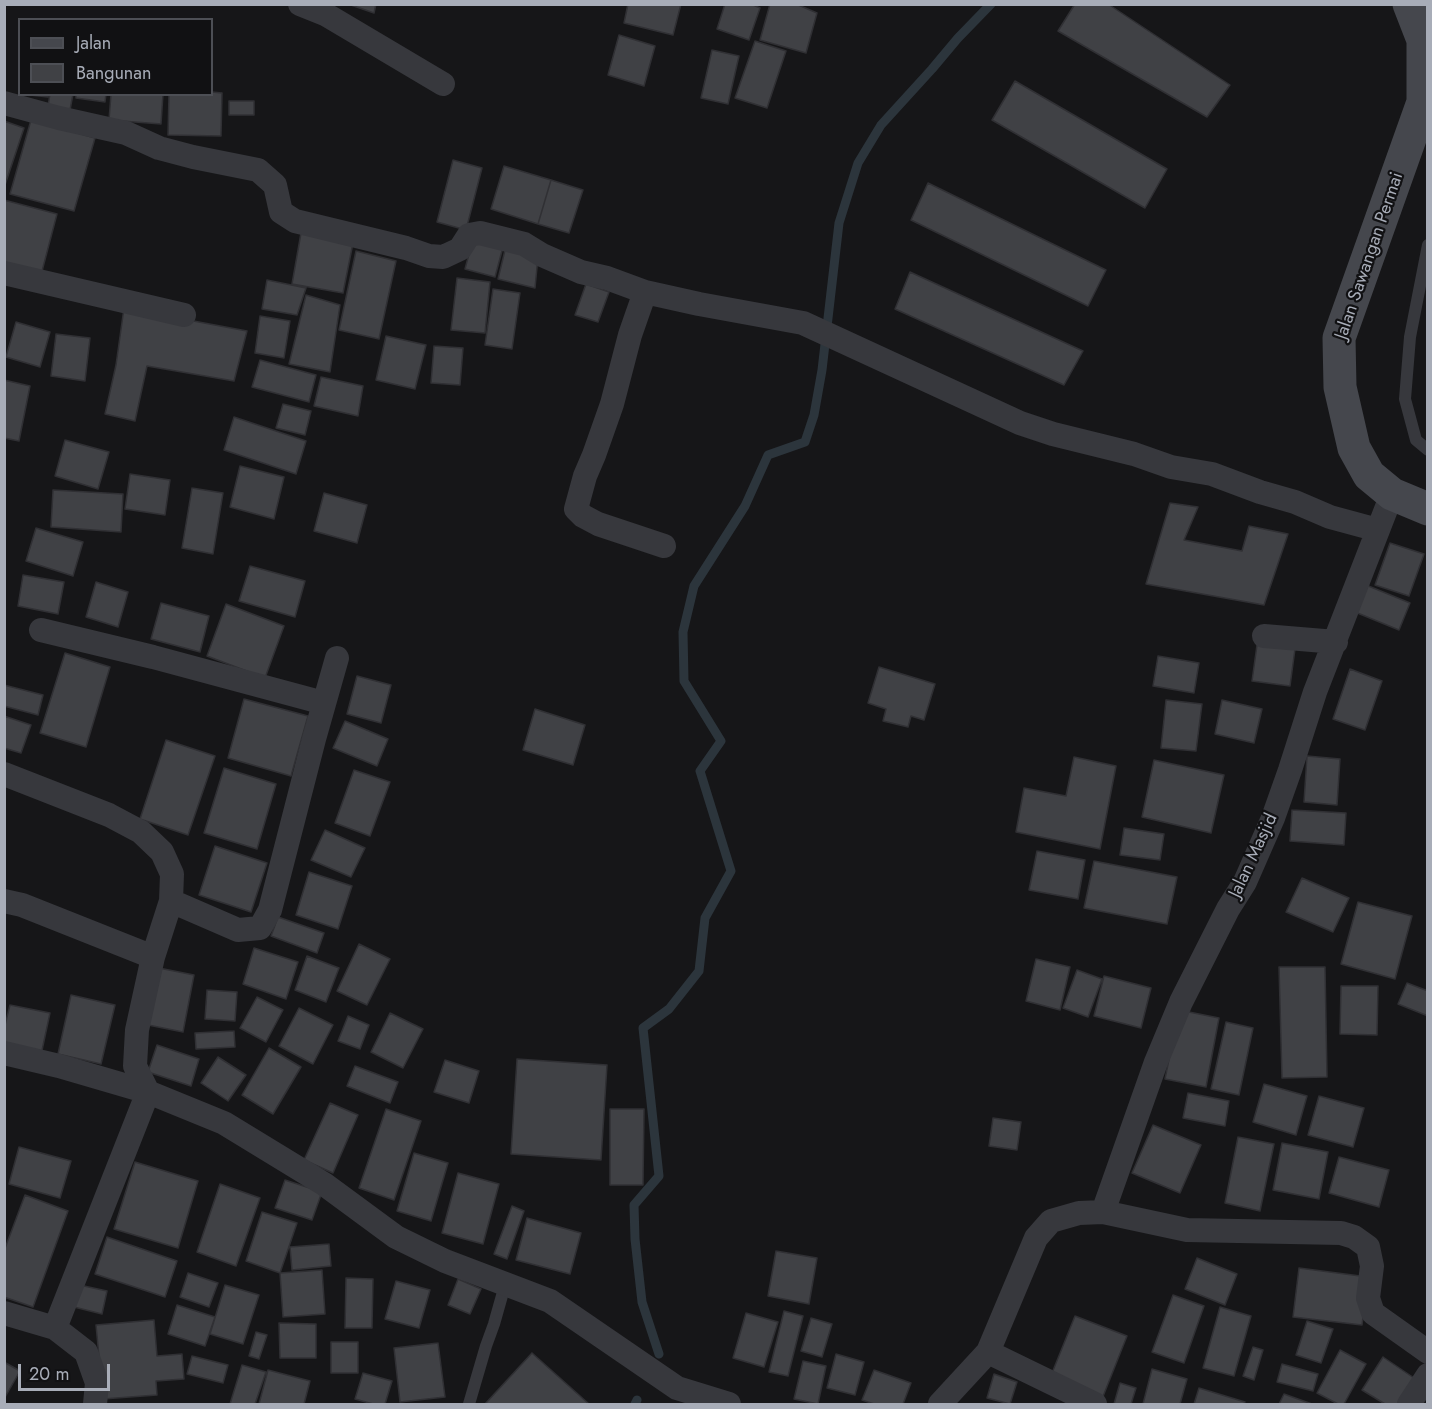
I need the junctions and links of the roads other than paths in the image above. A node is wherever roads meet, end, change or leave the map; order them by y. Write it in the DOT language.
graph roads {
  1 [pos="300,4"];
  2 [pos="1409,4"];
  3 [pos="327,9"];
  4 [pos="1425,73"];
  5 [pos="443,84"];
  6 [pos="4,103"];
  7 [pos="1428,245"];
  8 [pos="4,273"];
  9 [pos="645,292"];
  10 [pos="184,315"];
  11 [pos="1428,450"];
  12 [pos="1392,494"];
  13 [pos="1428,510"];
  14 [pos="1378,530"];
  15 [pos="664,546"];
  16 [pos="41,630"];
  17 [pos="1264,636"];
  18 [pos="1336,642"];
  19 [pos="337,657"];
  20 [pos="324,703"];
  21 [pos="4,774"];
  22 [pos="4,901"];
  23 [pos="171,901"];
  24 [pos="153,957"];
  25 [pos="4,1053"];
  26 [pos="148,1092"];
  27 [pos="1103,1212"];
  28 [pos="505,1285"];
  29 [pos="4,1313"];
  30 [pos="54,1328"];
  31 [pos="988,1352"];
  32 [pos="1428,1352"];
  33 [pos="1428,1375"];
  34 [pos="95,1404"];
  35 [pos="469,1404"];
  36 [pos="729,1404"];
  37 [pos="940,1404"];
  38 [pos="1095,1404"];
  39 [pos="1409,1404"];
  1 -- 3 [label="street"];
  2 -- 4 [label="street, Jalan Sawangan Permai"];
  3 -- 5 [label="street"];
  4 -- 12 [label="street, Jalan Sawangan Permai"];
  6 -- 9 [label="street"];
  7 -- 11 [label="lane"];
  8 -- 10 [label="street"];
  9 -- 14 [label="street"];
  9 -- 15 [label="street"];
  12 -- 13 [label="street, Jalan Sawangan Permai"];
  12 -- 14 [label="street, Jalan Masjid"];
  14 -- 18 [label="street, Jalan Masjid"];
  16 -- 20 [label="street"];
  17 -- 18 [label="street"];
  18 -- 27 [label="street, Jalan Masjid"];
  19 -- 20 [label="street"];
  20 -- 23 [label="street"];
  21 -- 23 [label="street"];
  22 -- 24 [label="street"];
  23 -- 24 [label="street"];
  24 -- 26 [label="street"];
  25 -- 26 [label="street"];
  26 -- 28 [label="street"];
  26 -- 30 [label="street"];
  27 -- 31 [label="street"];
  27 -- 32 [label="street"];
  28 -- 35 [label="lane"];
  28 -- 36 [label="street"];
  29 -- 30 [label="street"];
  30 -- 34 [label="street"];
  31 -- 37 [label="street"];
  31 -- 38 [label="street"];
  33 -- 39 [label="street"];
}
